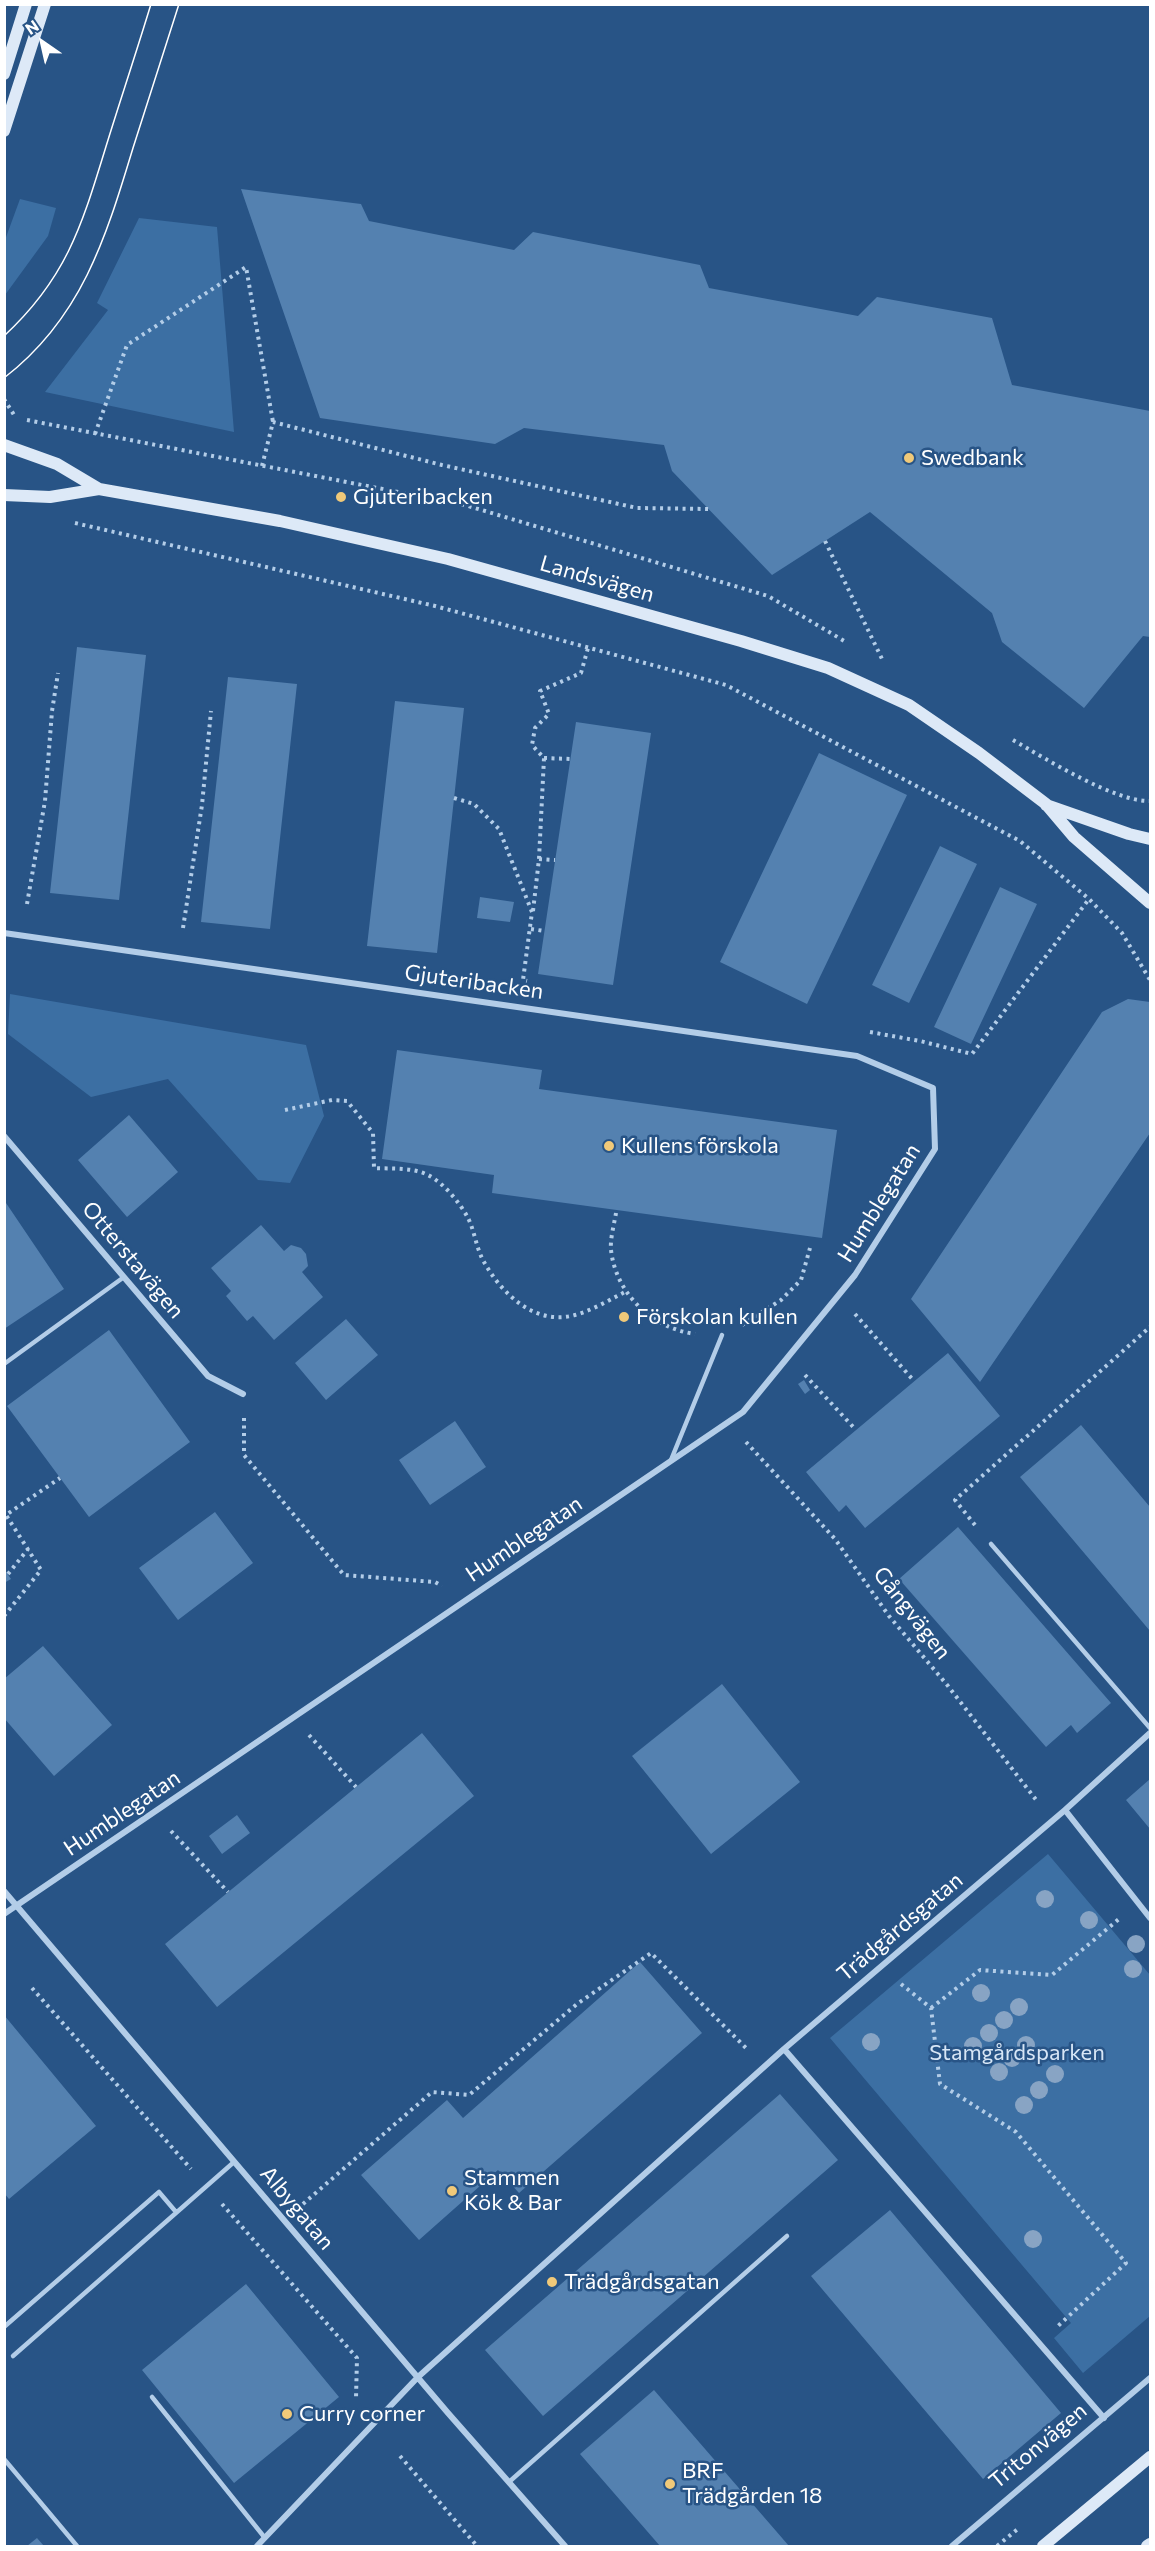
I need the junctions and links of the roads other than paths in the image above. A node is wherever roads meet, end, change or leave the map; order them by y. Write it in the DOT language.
graph roads {
  1 [pos="26,4"];
  2 [pos="45,4"];
  3 [pos="4,74"];
  4 [pos="4,131"];
  5 [pos="4,446"];
  6 [pos="99,489"];
  7 [pos="4,495"];
  8 [pos="1046,804"];
  9 [pos="1150,839"];
  10 [pos="1150,903"];
  11 [pos="4,933"];
  12 [pos="933,1088"];
  13 [pos="4,1136"];
  14 [pos="124,1277"];
  15 [pos="722,1335"];
  16 [pos="4,1364"];
  17 [pos="243,1394"];
  18 [pos="670,1461"];
  19 [pos="992,1544"];
  20 [pos="1150,1728"];
  21 [pos="1150,1733"];
  22 [pos="1065,1810"];
  23 [pos="4,1891"];
  24 [pos="18,1905"];
  25 [pos="4,1914"];
  26 [pos="1150,1918"];
  27 [pos="784,2049"];
  28 [pos="234,2162"];
  29 [pos="176,2212"];
  30 [pos="787,2236"];
  31 [pos="4,2327"];
  32 [pos="13,2356"];
  33 [pos="417,2377"];
  34 [pos="1150,2378"];
  35 [pos="152,2397"];
  36 [pos="1104,2418"];
  37 [pos="1150,2457"];
  38 [pos="4,2459"];
  39 [pos="508,2482"];
  40 [pos="265,2538"];
  41 [pos="77,2547"];
  42 [pos="257,2547"];
  43 [pos="565,2547"];
  44 [pos="952,2547"];
  45 [pos="1043,2547"];
  1 -- 3 [label="street"];
  2 -- 4 [label="street"];
  5 -- 6 [label="street, Landsvägen"];
  6 -- 7 [label="street, Landsvägen"];
  6 -- 8 [label="street, Landsvägen"];
  8 -- 9 [label="street, Landsvägen"];
  8 -- 10 [label="street, Landsvägen"];
  11 -- 12 [label="street, Gjuteribacken"];
  12 -- 18 [label="street, Humblegatan"];
  13 -- 14 [label="street, Otterstavägen"];
  14 -- 16 [label="lane"];
  14 -- 17 [label="street, Otterstavägen"];
  15 -- 18 [label="lane"];
  18 -- 24 [label="street, Humblegatan"];
  19 -- 20 [label="lane"];
  21 -- 22 [label="street, Trädgårdsgatan"];
  22 -- 26 [label="street"];
  22 -- 27 [label="street, Trädgårdsgatan"];
  23 -- 24 [label="street, Albygatan"];
  24 -- 25 [label="street, Humblegatan"];
  24 -- 28 [label="street, Albygatan"];
  27 -- 33 [label="street, Trädgårdsgatan"];
  27 -- 36 [label="street"];
  28 -- 29 [label="lane"];
  28 -- 33 [label="street, Albygatan"];
  29 -- 31 [label="lane"];
  29 -- 32 [label="lane"];
  30 -- 39 [label="lane"];
  33 -- 39 [label="street, Albygatan"];
  33 -- 40 [label="street, Trädgårdsgatan"];
  34 -- 36 [label="street, Tritonvägen"];
  35 -- 40 [label="lane"];
  36 -- 44 [label="street, Tritonvägen"];
  37 -- 45 [label="street"];
  38 -- 41 [label="lane"];
  39 -- 43 [label="street, Albygatan"];
  40 -- 42 [label="street, Trädgårdsgatan"];
}
